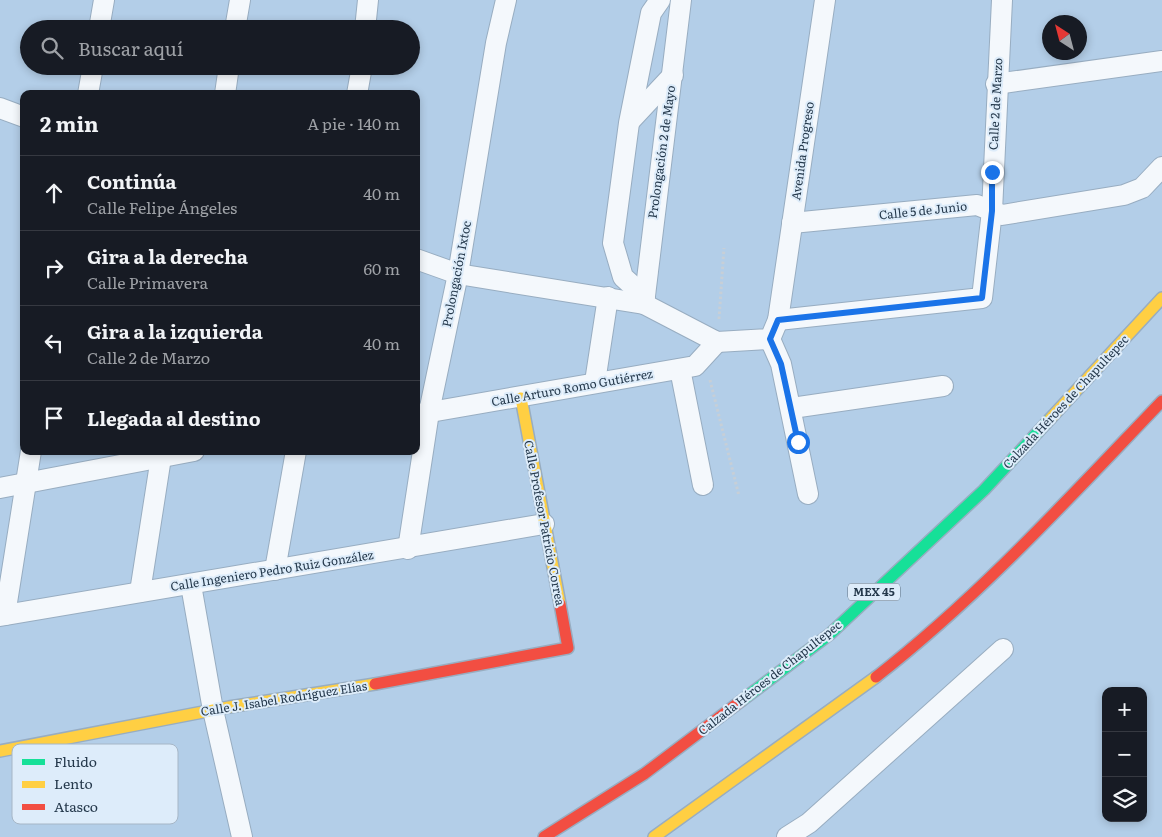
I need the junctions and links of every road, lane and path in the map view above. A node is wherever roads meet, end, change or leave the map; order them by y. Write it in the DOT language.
graph roads {
  1 [pos="104,0"];
  2 [pos="240,0"];
  3 [pos="368,0"];
  4 [pos="506,0"];
  5 [pos="660,0"];
  6 [pos="681,0"];
  7 [pos="825,0"];
  8 [pos="1002,0"];
  9 [pos="101,20"];
  10 [pos="237,20"];
  11 [pos="366,20"];
  12 [pos="1162,61"];
  13 [pos="91,75"];
  14 [pos="227,75"];
  15 [pos="360,75"];
  16 [pos="673,75"];
  17 [pos="996,84"];
  18 [pos="89,90"];
  19 [pos="225,90"];
  20 [pos="358,90"];
  21 [pos="0,108"];
  22 [pos="20,116"];
  23 [pos="629,123"];
  24 [pos="1162,167"];
  25 [pos="992,211"];
  26 [pos="792,224"];
  27 [pos="724,248"];
  28 [pos="420,260"];
  29 [pos="458,274"];
  30 [pos="608,297"];
  31 [pos="1162,298"];
  32 [pos="645,301"];
  33 [pos="779,311"];
  34 [pos="770,339"];
  35 [pos="711,350"];
  36 [pos="680,369"];
  37 [pos="595,382"];
  38 [pos="943,386"];
  39 [pos="521,398"];
  40 [pos="1162,401"];
  41 [pos="792,408"];
  42 [pos="423,413"];
  43 [pos="420,440"];
  44 [pos="30,455"];
  45 [pos="158,455"];
  46 [pos="162,455"];
  47 [pos="295,455"];
  48 [pos="418,455"];
  49 [pos="25,485"];
  50 [pos="703,485"];
  51 [pos="0,488"];
  52 [pos="808,494"];
  53 [pos="738,496"];
  54 [pos="544,524"];
  55 [pos="408,549"];
  56 [pos="275,570"];
  57 [pos="191,584"];
  58 [pos="140,592"];
  59 [pos="2,616"];
  60 [pos="568,648"];
  61 [pos="1002,649"];
  62 [pos="213,710"];
  63 [pos="36,744"];
  64 [pos="810,830"];
  65 [pos="242,837"];
  66 [pos="544,837"];
  67 [pos="654,837"];
  68 [pos="787,837"];
  1 -- 9 [label="street"];
  2 -- 10 [label="street"];
  3 -- 11 [label="street"];
  4 -- 29 [label="street, Prolongación Ixtoc"];
  5 -- 23 [label="street"];
  6 -- 16 [label="street, Prolongación 2 de Mayo"];
  7 -- 26 [label="street, Avenida Progreso"];
  8 -- 17 [label="street, Calle 2 de Marzo"];
  12 -- 17 [label="street"];
  13 -- 18 [label="street"];
  14 -- 19 [label="street"];
  15 -- 20 [label="street"];
  16 -- 23 [label="street"];
  16 -- 32 [label="street, Prolongación 2 de Mayo"];
  17 -- 25 [label="street, Calle 2 de Marzo"];
  21 -- 22 [label="street"];
  23 -- 32 [label="street"];
  24 -- 25 [label="street, Calle 5 de Junio"];
  25 -- 26 [label="street, Calle 5 de Junio"];
  25 -- 33 [label="street, Calle 2 de Marzo"];
  26 -- 33 [label="street, Avenida Progreso"];
  27 -- 35 [label="path"];
  28 -- 29 [label="street"];
  29 -- 30 [label="street"];
  29 -- 42 [label="street, Prolongación Ixtoc"];
  30 -- 32 [label="street"];
  30 -- 37 [label="street"];
  31 -- 66 [label="main road, Calzada Héroes de Chapultepec / MEX 45"];
  32 -- 35 [label="street"];
  33 -- 34 [label="street, Avenida Progreso"];
  34 -- 35 [label="street"];
  34 -- 41 [label="street"];
  35 -- 36 [label="street, Calle Arturo Romo Gutiérrez"];
  35 -- 53 [label="path"];
  36 -- 37 [label="street, Calle Arturo Romo Gutiérrez"];
  36 -- 50 [label="street"];
  37 -- 39 [label="street, Calle Arturo Romo Gutiérrez"];
  38 -- 41 [label="street"];
  39 -- 42 [label="street, Calle Arturo Romo Gutiérrez"];
  39 -- 54 [label="main road, Calle Profesor Patricio Correa"];
  40 -- 67 [label="main road"];
  41 -- 52 [label="street"];
  42 -- 43 [label="street, Prolongación Ixtoc"];
  44 -- 49 [label="street"];
  45 -- 49 [label="street"];
  46 -- 58 [label="street"];
  47 -- 56 [label="street"];
  48 -- 55 [label="street, Prolongación Ixtoc"];
  49 -- 51 [label="street"];
  49 -- 59 [label="street"];
  54 -- 55 [label="street, Calle Ingeniero Pedro Ruiz González"];
  54 -- 60 [label="main road, Calle Profesor Patricio Correa"];
  55 -- 56 [label="street, Calle Ingeniero Pedro Ruiz González"];
  56 -- 57 [label="street, Calle Ingeniero Pedro Ruiz González"];
  57 -- 58 [label="street, Calle Ingeniero Pedro Ruiz González"];
  57 -- 62 [label="street"];
  58 -- 59 [label="street, Calle Ingeniero Pedro Ruiz González"];
  60 -- 62 [label="main road, Calle J. Isabel Rodríguez Elías"];
  61 -- 64 [label="street"];
  62 -- 63 [label="main road, Calle J. Isabel Rodríguez Elías"];
  62 -- 65 [label="street"];
  64 -- 68 [label="street"];
}
